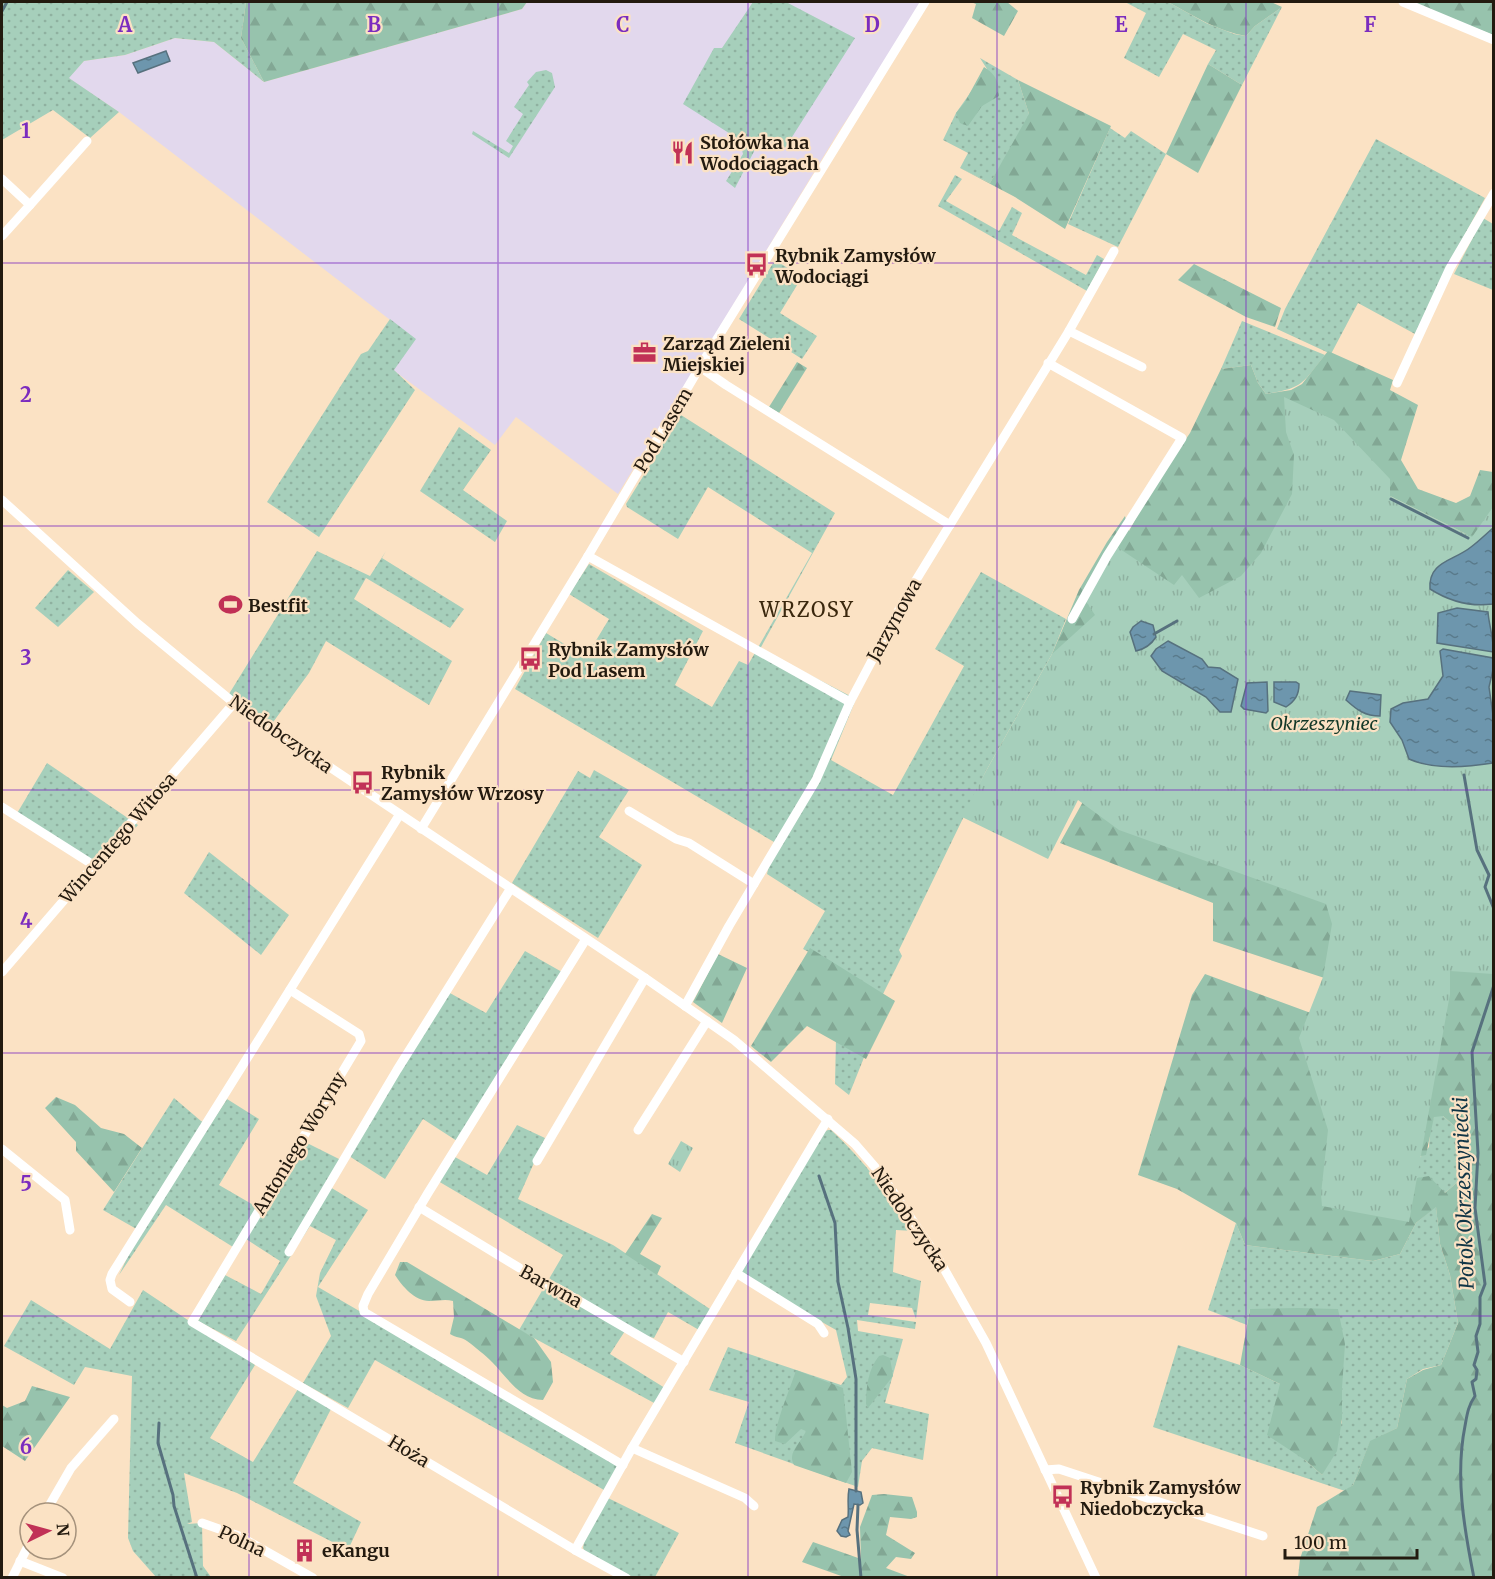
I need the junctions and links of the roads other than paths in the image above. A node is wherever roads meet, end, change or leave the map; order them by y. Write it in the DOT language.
graph roads {
  1 [pos="926,2"];
  2 [pos="1403,2"];
  3 [pos="1494,40"];
  4 [pos="87,141"];
  5 [pos="2,179"];
  6 [pos="1494,193"];
  7 [pos="30,205"];
  8 [pos="2,236"];
  9 [pos="1114,251"];
  10 [pos="1069,330"];
  11 [pos="1048,363"];
  12 [pos="700,367"];
  13 [pos="1142,367"];
  14 [pos="1396,383"];
  15 [pos="2,500"];
  16 [pos="950,525"];
  17 [pos="588,556"];
  18 [pos="1072,619"];
  19 [pos="850,702"];
  20 [pos="234,704"];
  21 [pos="2,807"];
  22 [pos="629,811"];
  23 [pos="400,814"];
  24 [pos="421,829"];
  25 [pos="95,866"];
  26 [pos="754,884"];
  27 [pos="511,888"];
  28 [pos="586,939"];
  29 [pos="2,972"];
  30 [pos="645,978"];
  31 [pos="290,990"];
  32 [pos="685,1006"];
  33 [pos="707,1021"];
  34 [pos="828,1119"];
  35 [pos="638,1130"];
  36 [pos="2,1149"];
  37 [pos="537,1161"];
  38 [pos="419,1207"];
  39 [pos="70,1230"];
  40 [pos="289,1252"];
  41 [pos="736,1273"];
  42 [pos="130,1302"];
  43 [pos="192,1322"];
  44 [pos="824,1334"];
  45 [pos="684,1362"];
  46 [pos="114,1419"];
  47 [pos="632,1448"];
  48 [pos="623,1465"];
  49 [pos="1045,1470"];
  50 [pos="52,1501"];
  51 [pos="754,1506"];
  52 [pos="202,1523"];
  53 [pos="1263,1536"];
  54 [pos="575,1550"];
  55 [pos="20,1561"];
  56 [pos="12,1578"];
  57 [pos="63,1578"];
  58 [pos="313,1578"];
  59 [pos="626,1578"];
  60 [pos="1096,1578"];
  1 -- 12 [label="street, Pod Lasem"];
  2 -- 3 [label="street"];
  4 -- 7 [label="street"];
  5 -- 7 [label="street"];
  6 -- 14 [label="street"];
  7 -- 8 [label="street"];
  9 -- 10 [label="street, Jarzynowa"];
  10 -- 11 [label="street, Jarzynowa"];
  10 -- 13 [label="street"];
  11 -- 16 [label="street, Jarzynowa"];
  11 -- 18 [label="street"];
  12 -- 16 [label="street"];
  12 -- 17 [label="street, Pod Lasem"];
  15 -- 20 [label="street, Niedobczycka"];
  16 -- 19 [label="street, Jarzynowa"];
  17 -- 19 [label="street"];
  17 -- 24 [label="street, Pod Lasem"];
  19 -- 26 [label="street, Jarzynowa"];
  20 -- 23 [label="street, Niedobczycka"];
  20 -- 25 [label="street, Wincentego Witosa"];
  21 -- 25 [label="street"];
  22 -- 26 [label="street"];
  23 -- 24 [label="street, Niedobczycka"];
  23 -- 31 [label="street"];
  24 -- 27 [label="street, Niedobczycka"];
  25 -- 29 [label="street, Wincentego Witosa"];
  26 -- 32 [label="street, Jarzynowa"];
  27 -- 28 [label="street, Niedobczycka"];
  27 -- 40 [label="street"];
  28 -- 30 [label="street, Niedobczycka"];
  28 -- 38 [label="street"];
  30 -- 32 [label="street, Niedobczycka"];
  30 -- 37 [label="street"];
  31 -- 42 [label="street"];
  31 -- 43 [label="street, Antoniego Woryny"];
  32 -- 33 [label="street, Niedobczycka"];
  33 -- 34 [label="street, Niedobczycka"];
  33 -- 35 [label="street"];
  34 -- 41 [label="street"];
  34 -- 49 [label="street, Niedobczycka"];
  36 -- 39 [label="street"];
  38 -- 45 [label="street, Barwna"];
  38 -- 48 [label="street"];
  41 -- 44 [label="street"];
  41 -- 45 [label="street"];
  43 -- 54 [label="street, Hoża"];
  45 -- 47 [label="street"];
  46 -- 50 [label="street"];
  47 -- 48 [label="street"];
  47 -- 51 [label="street"];
  48 -- 54 [label="street"];
  49 -- 53 [label="street"];
  49 -- 60 [label="street, Niedobczycka"];
  52 -- 58 [label="street, Polna"];
  54 -- 59 [label="street, Hoża"];
  55 -- 56 [label="street"];
  55 -- 57 [label="street"];
}
